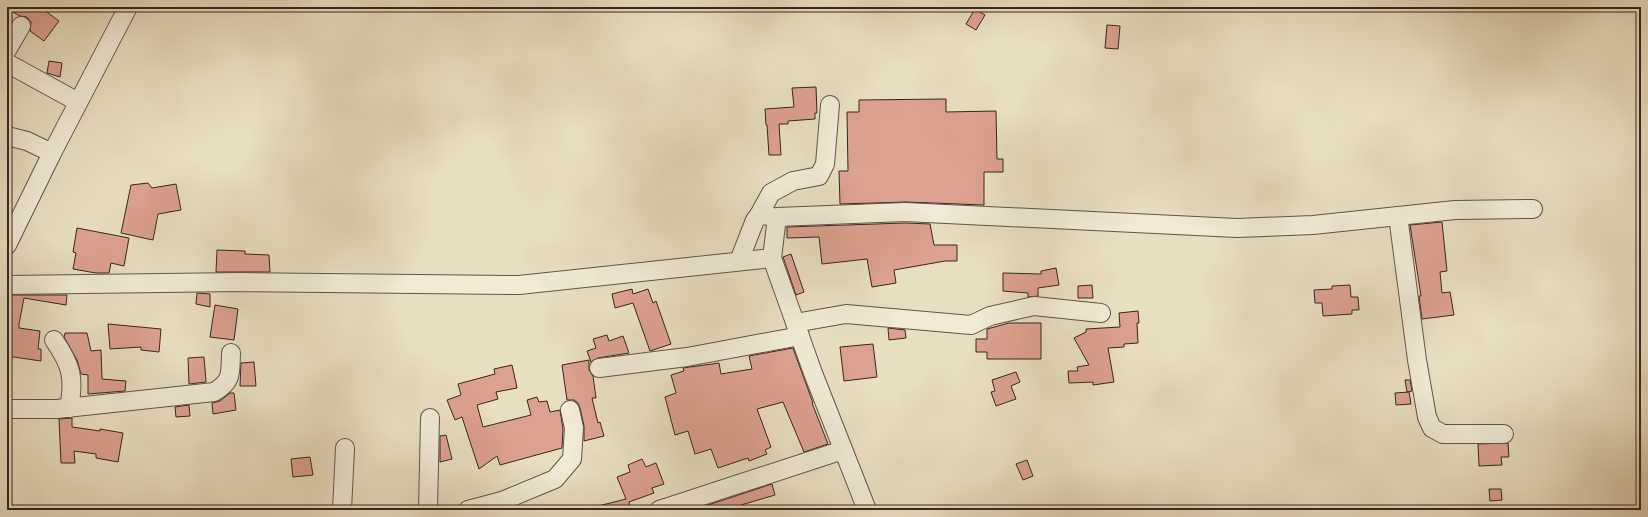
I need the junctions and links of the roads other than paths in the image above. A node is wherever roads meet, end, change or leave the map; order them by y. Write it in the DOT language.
graph roads {
  1 [pos="128,7"];
  2 [pos="21,26"];
  3 [pos="7,50"];
  4 [pos="7,63"];
  5 [pos="78,102"];
  6 [pos="830,105"];
  7 [pos="7,136"];
  8 [pos="52,153"];
  9 [pos="1533,209"];
  10 [pos="759,215"];
  11 [pos="1398,216"];
  12 [pos="778,217"];
  13 [pos="9,235"];
  14 [pos="772,258"];
  15 [pos="739,261"];
  16 [pos="7,285"];
  17 [pos="1101,314"];
  18 [pos="798,330"];
  19 [pos="54,340"];
  20 [pos="230,353"];
  21 [pos="599,368"];
  22 [pos="69,408"];
  23 [pos="7,409"];
  24 [pos="570,410"];
  25 [pos="430,418"];
  26 [pos="1504,434"];
  27 [pos="345,448"];
  28 [pos="844,450"];
  29 [pos="342,510"];
  30 [pos="428,510"];
  31 [pos="468,510"];
  32 [pos="659,510"];
  33 [pos="868,510"];
  1 -- 5 [label="street"];
  2 -- 3 [label="street"];
  4 -- 5 [label="street"];
  5 -- 8 [label="street"];
  6 -- 10 [label="street"];
  7 -- 8 [label="street"];
  8 -- 13 [label="street"];
  9 -- 11 [label="street"];
  10 -- 12 [label="street"];
  10 -- 15 [label="street"];
  11 -- 12 [label="street"];
  11 -- 26 [label="street"];
  12 -- 14 [label="street"];
  14 -- 15 [label="street"];
  14 -- 18 [label="street"];
  15 -- 16 [label="street"];
  17 -- 18 [label="street"];
  18 -- 21 [label="street"];
  18 -- 28 [label="street"];
  19 -- 22 [label="street"];
  20 -- 22 [label="street"];
  22 -- 23 [label="street"];
  24 -- 31 [label="street"];
  25 -- 30 [label="street"];
  27 -- 29 [label="street"];
  28 -- 32 [label="street"];
  28 -- 33 [label="street"];
}
